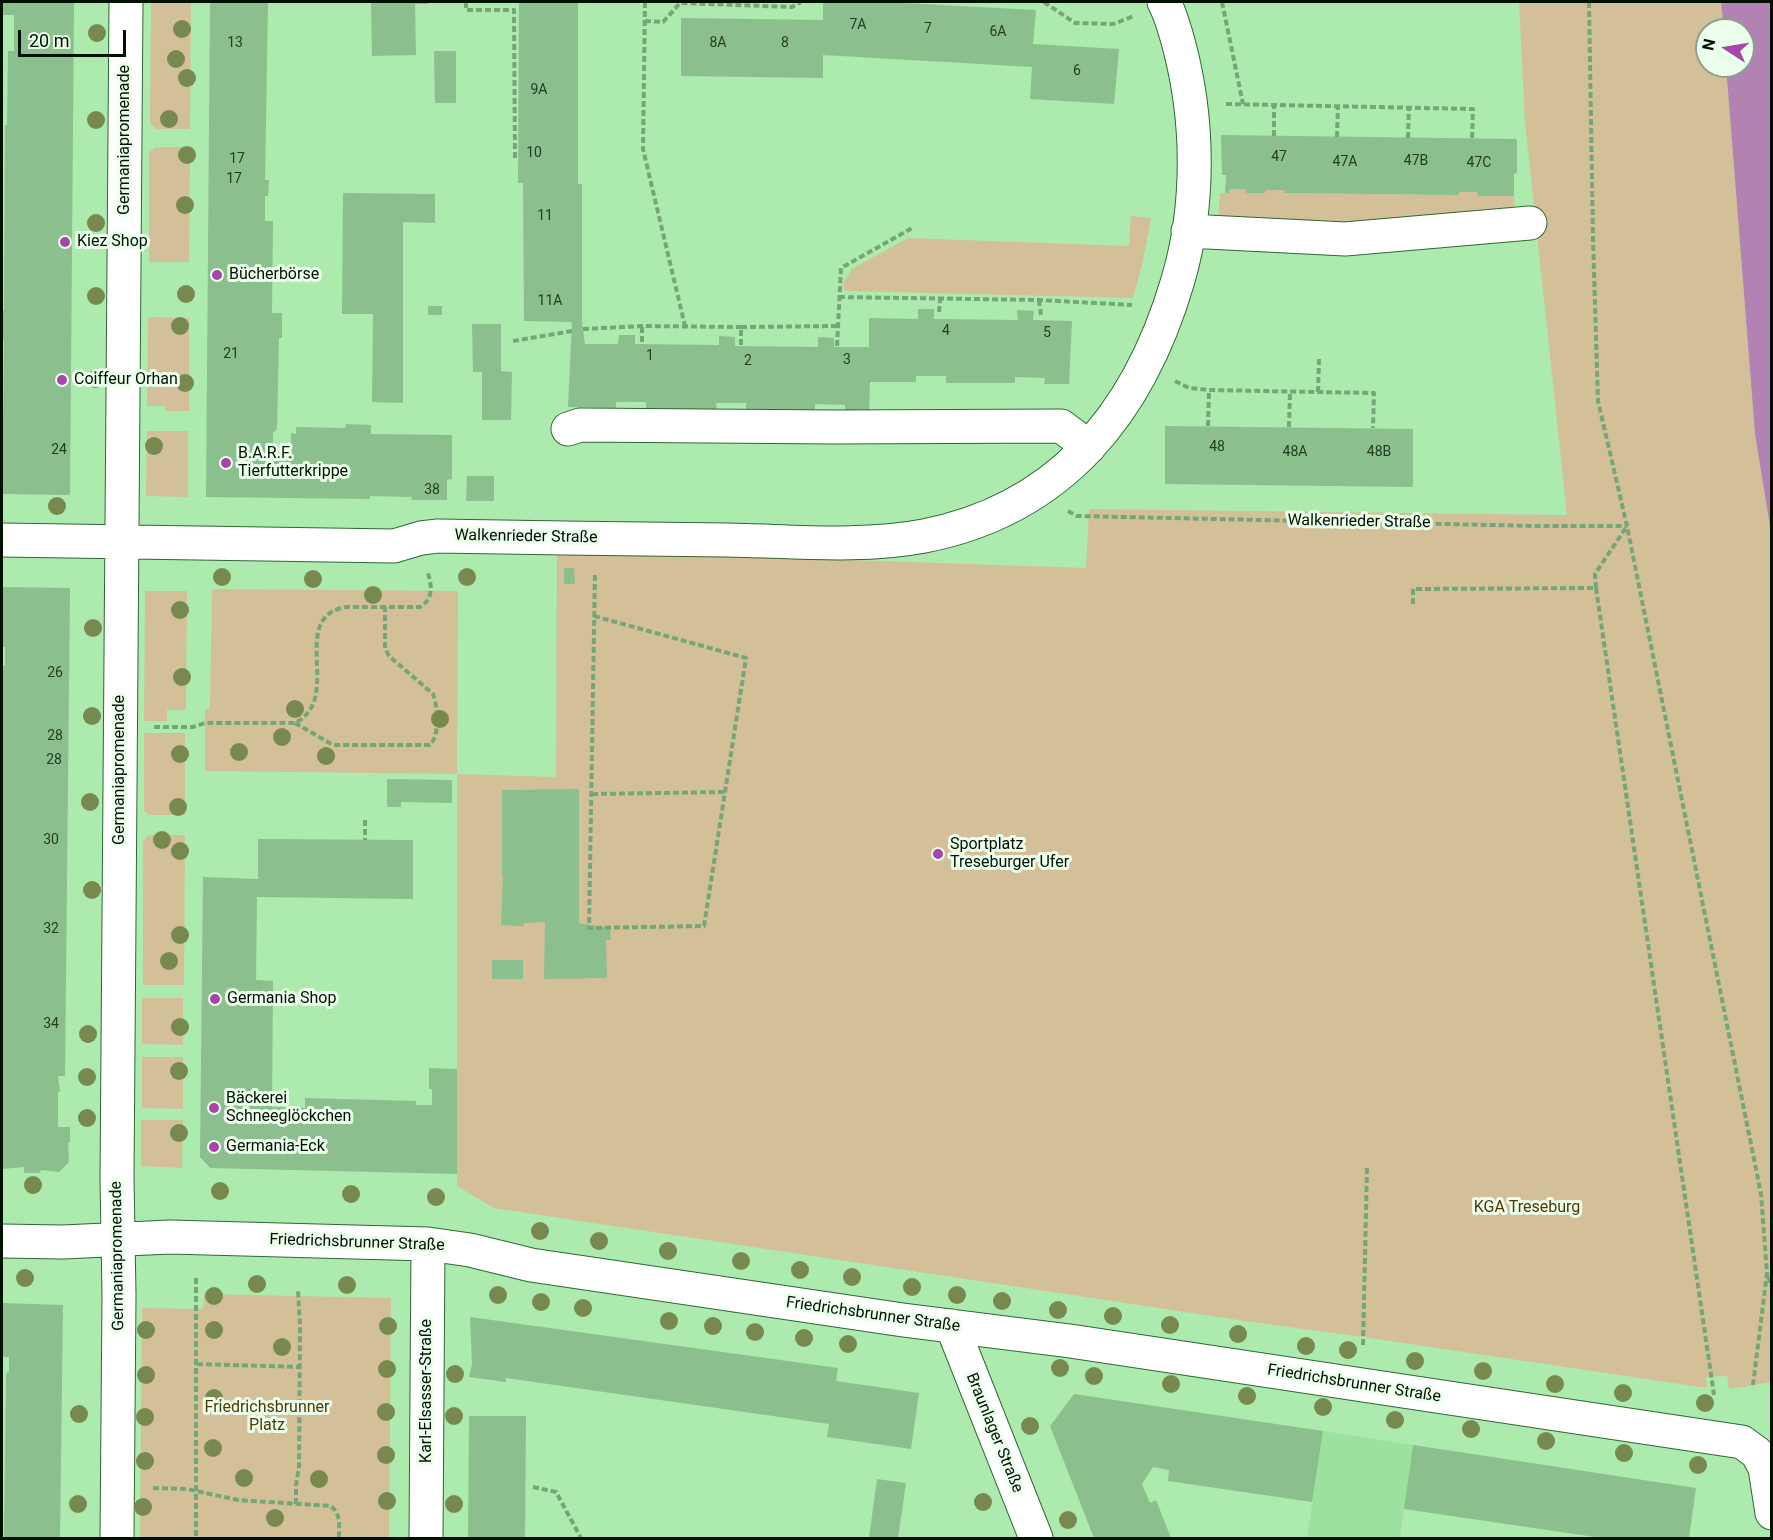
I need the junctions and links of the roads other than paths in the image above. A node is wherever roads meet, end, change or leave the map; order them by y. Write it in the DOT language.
graph roads {
  1 [pos="126,2"];
  2 [pos="1151,8"];
  3 [pos="1530,223"];
  4 [pos="1188,231"];
  5 [pos="568,429"];
  6 [pos="1089,447"];
  7 [pos="2,540"];
  8 [pos="121,542"];
  9 [pos="117,1240"];
  10 [pos="2,1241"];
  11 [pos="428,1244"];
  12 [pos="952,1326"];
  13 [pos="1772,1514"];
  14 [pos="117,1539"];
  15 [pos="426,1539"];
  16 [pos="1036,1539"];
  1 -- 8 [label="street, Germaniapromenade"];
  2 -- 4 [label="street, Walkenrieder Straße"];
  3 -- 4 [label="street"];
  4 -- 6 [label="street, Walkenrieder Straße"];
  5 -- 6 [label="street"];
  6 -- 8 [label="street, Walkenrieder Straße"];
  7 -- 8 [label="street, Walkenrieder Straße"];
  8 -- 9 [label="street, Germaniapromenade"];
  9 -- 10 [label="street, Friedrichsbrunner Straße"];
  9 -- 11 [label="street, Friedrichsbrunner Straße"];
  9 -- 14 [label="street, Germaniapromenade"];
  11 -- 12 [label="street, Friedrichsbrunner Straße"];
  11 -- 15 [label="street, Karl-Elsasser-Straße"];
  12 -- 13 [label="street, Friedrichsbrunner Straße"];
  12 -- 16 [label="street, Braunlager Straße"];
}
